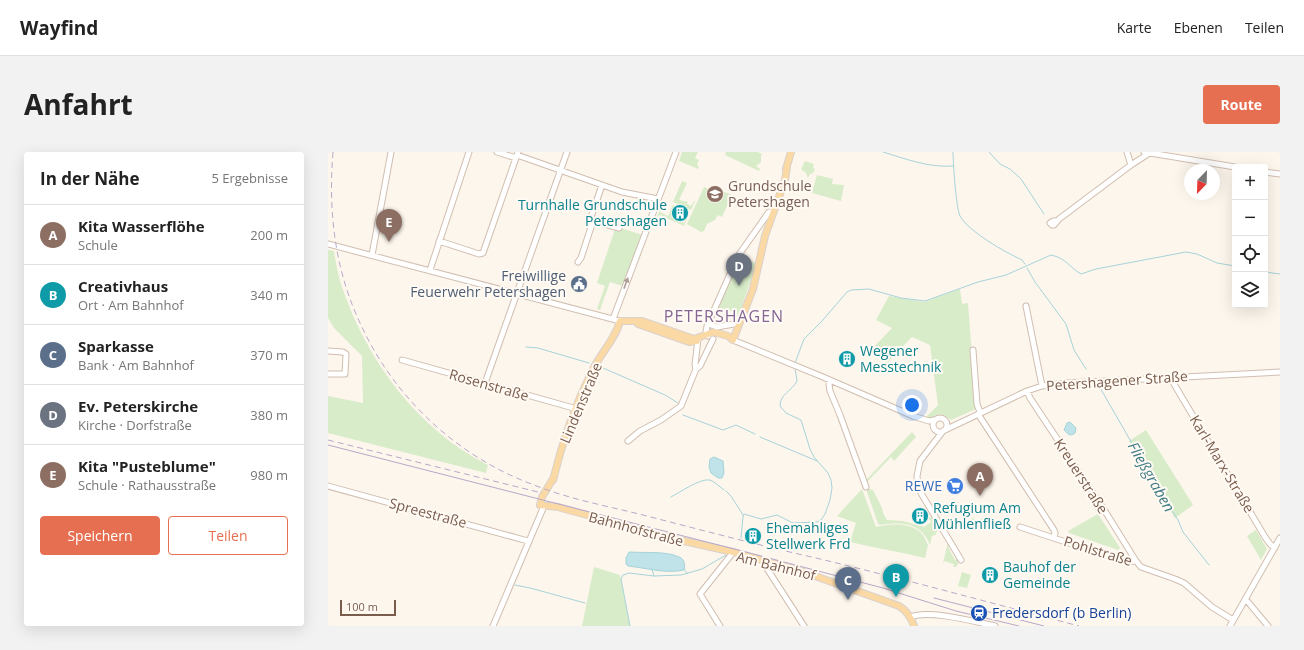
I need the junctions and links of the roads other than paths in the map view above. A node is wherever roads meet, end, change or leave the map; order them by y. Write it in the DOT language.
graph roads {
  1 [pos="391,152"];
  2 [pos="469,152"];
  3 [pos="497,152"];
  4 [pos="567,152"];
  5 [pos="676,152"];
  6 [pos="792,152"];
  7 [pos="1127,152"];
  8 [pos="1148,152"];
  9 [pos="517,155"];
  10 [pos="1131,165"];
  11 [pos="1232,166"];
  12 [pos="560,171"];
  13 [pos="1268,172"];
  14 [pos="1280,174"];
  15 [pos="602,185"];
  16 [pos="658,199"];
  17 [pos="773,212"];
  18 [pos="593,221"];
  19 [pos="1056,221"];
  20 [pos="619,228"];
  21 [pos="755,232"];
  22 [pos="765,236"];
  23 [pos="439,241"];
  24 [pos="328,244"];
  25 [pos="372,255"];
  26 [pos="578,262"];
  27 [pos="430,270"];
  28 [pos="517,293"];
  29 [pos="1026,306"];
  30 [pos="613,319"];
  31 [pos="620,321"];
  32 [pos="708,324"];
  33 [pos="734,324"];
  34 [pos="709,337"];
  35 [pos="698,339"];
  36 [pos="733,340"];
  37 [pos="973,350"];
  38 [pos="328,351"];
  39 [pos="402,360"];
  40 [pos="696,369"];
  41 [pos="1280,372"];
  42 [pos="328,374"];
  43 [pos="1172,377"];
  44 [pos="830,380"];
  45 [pos="485,383"];
  46 [pos="1042,386"];
  47 [pos="1027,391"];
  48 [pos="577,410"];
  49 [pos="979,413"];
  50 [pos="913,416"];
  51 [pos="934,420"];
  52 [pos="946,421"];
  53 [pos="962,421"];
  54 [pos="934,429"];
  55 [pos="944,430"];
  56 [pos="628,441"];
  57 [pos="927,451"];
  58 [pos="328,486"];
  59 [pos="866,487"];
  60 [pos="542,505"];
  61 [pos="1020,527"];
  62 [pos="1054,538"];
  63 [pos="1280,538"];
  64 [pos="528,541"];
  65 [pos="1275,548"];
  66 [pos="732,552"];
  67 [pos="961,560"];
  68 [pos="766,561"];
  69 [pos="1136,561"];
  70 [pos="1245,600"];
  71 [pos="910,617"];
  72 [pos="1233,620"];
  73 [pos="493,626"];
  74 [pos="720,626"];
  75 [pos="804,626"];
  76 [pos="914,626"];
  77 [pos="995,626"];
  78 [pos="1230,626"];
  79 [pos="1268,626"];
  1 -- 25 [label="street"];
  2 -- 23 [label="street"];
  3 -- 9 [label="street"];
  4 -- 12 [label="street"];
  5 -- 16 [label="street"];
  6 -- 17 [label="main road"];
  7 -- 10 [label="street"];
  8 -- 10 [label="street"];
  8 -- 11 [label="street"];
  9 -- 12 [label="street"];
  9 -- 23 [label="street"];
  10 -- 19 [label="street"];
  12 -- 15 [label="street"];
  12 -- 28 [label="street"];
  13 -- 14 [label="street"];
  15 -- 16 [label="street"];
  15 -- 18 [label="street"];
  30 -- 16 [label="street, one-way"];
  17 -- 21 [label="street"];
  17 -- 22 [label="main road"];
  18 -- 20 [label="street"];
  18 -- 26 [label="street"];
  21 -- 22 [label="street"];
  21 -- 32 [label="street"];
  22 -- 36 [label="main road"];
  23 -- 27 [label="street"];
  24 -- 25 [label="street"];
  25 -- 27 [label="street"];
  27 -- 28 [label="street"];
  28 -- 30 [label="street"];
  28 -- 45 [label="street"];
  29 -- 46 [label="street"];
  30 -- 31 [label="street"];
  31 -- 35 [label="main road"];
  31 -- 48 [label="main road, Lindenstraße"];
  32 -- 33 [label="street"];
  32 -- 34 [label="street"];
  34 -- 35 [label="main road"];
  34 -- 36 [label="main road"];
  34 -- 40 [label="street"];
  35 -- 40 [label="street"];
  36 -- 44 [label="street, Petershagener Straße"];
  37 -- 49 [label="street"];
  38 -- 42 [label="street"];
  39 -- 45 [label="street, Rosenstraße"];
  40 -- 56 [label="street"];
  41 -- 43 [label="street, Petershagener Straße"];
  43 -- 46 [label="street, Petershagener Straße"];
  43 -- 65 [label="street, Karl-Marx-Straße"];
  44 -- 50 [label="street, Petershagener Straße"];
  44 -- 59 [label="street"];
  45 -- 48 [label="street, Rosenstraße"];
  46 -- 47 [label="street, Petershagener Straße"];
  47 -- 49 [label="street, Petershagener Straße"];
  47 -- 69 [label="street, Kreuerstraße"];
  48 -- 60 [label="main road, Lindenstraße"];
  49 -- 53 [label="street, Petershagener Straße"];
  49 -- 62 [label="street"];
  50 -- 51 [label="street, Petershagener Straße"];
  50 -- 54 [label="street, Petershagener Straße"];
  51 -- 52 [label="street, Petershagener Straße"];
  51 -- 54 [label="street"];
  52 -- 53 [label="street, Petershagener Straße"];
  52 -- 55 [label="street"];
  53 -- 55 [label="street, Petershagener Straße"];
  54 -- 55 [label="street, Petershagener Straße"];
  54 -- 57 [label="street"];
  55 -- 57 [label="street"];
  57 -- 67 [label="street"];
  58 -- 64 [label="street, Spreestraße"];
  60 -- 64 [label="street"];
  60 -- 66 [label="main road, Bahnhofstraße"];
  61 -- 62 [label="street, Pohlstraße"];
  62 -- 69 [label="street, Pohlstraße"];
  63 -- 65 [label="street"];
  64 -- 73 [label="street"];
  65 -- 70 [label="street"];
  66 -- 68 [label="main road, Am Bahnhof"];
  66 -- 74 [label="street, Am Bahnhof"];
  68 -- 71 [label="main road, Am Bahnhof"];
  68 -- 75 [label="street"];
  69 -- 72 [label="street, Pohlstraße"];
  70 -- 72 [label="street"];
  70 -- 79 [label="street"];
  71 -- 76 [label="main road"];
  71 -- 77 [label="street"];
  72 -- 78 [label="street"];
}
